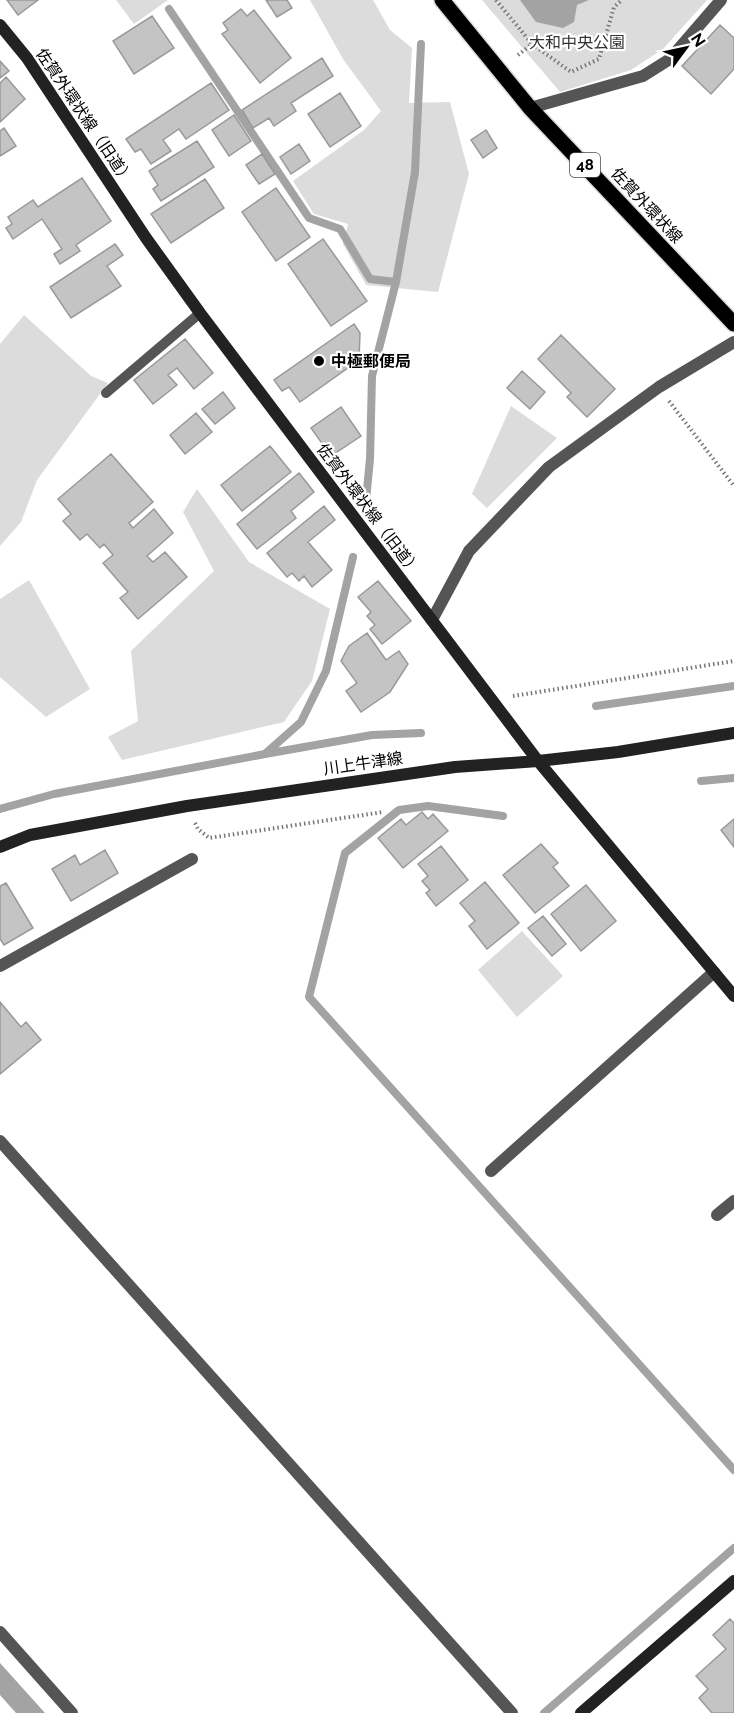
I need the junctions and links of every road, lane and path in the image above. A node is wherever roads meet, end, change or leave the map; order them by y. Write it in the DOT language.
graph roads {
  1 [pos="442,0"];
  2 [pos="496,0"];
  3 [pos="622,0"];
  4 [pos="721,0"];
  5 [pos="0,25"];
  6 [pos="532,44"];
  7 [pos="518,55"];
  8 [pos="530,108"];
  9 [pos="200,313"];
  10 [pos="734,324"];
  11 [pos="734,342"];
  12 [pos="659,387"];
  13 [pos="106,393"];
  14 [pos="734,486"];
  15 [pos="432,620"];
  16 [pos="734,662"];
  17 [pos="492,700"];
  18 [pos="734,733"];
  19 [pos="538,761"];
  20 [pos="187,806"];
  21 [pos="382,812"];
  22 [pos="0,847"];
  23 [pos="192,859"];
  24 [pos="0,966"];
  25 [pos="714,972"];
  26 [pos="734,996"];
  27 [pos="0,1141"];
  28 [pos="491,1171"];
  29 [pos="734,1201"];
  30 [pos="717,1215"];
  31 [pos="734,1581"];
  32 [pos="0,1632"];
  33 [pos="72,1713"];
  34 [pos="512,1713"];
  35 [pos="580,1713"];
  1 -- 8 [label="main road, 佐賀外環状線 / 48"];
  2 -- 6 [label="path"];
  3 -- 6 [label="path"];
  4 -- 8 [label="street"];
  5 -- 9 [label="street, 佐賀外環状線（旧道）"];
  6 -- 7 [label="path"];
  8 -- 10 [label="main road, 佐賀外環状線 / 48"];
  9 -- 13 [label="lane"];
  9 -- 15 [label="street, 佐賀外環状線（旧道）"];
  11 -- 12 [label="street"];
  12 -- 14 [label="path"];
  12 -- 15 [label="street"];
  15 -- 17 [label="street, 佐賀外環状線（旧道）"];
  16 -- 17 [label="path"];
  17 -- 19 [label="street, 佐賀外環状線（旧道）"];
  18 -- 19 [label="street, 川上牛津線"];
  19 -- 20 [label="street, 川上牛津線"];
  19 -- 25 [label="street, 佐賀外環状線（旧道）"];
  20 -- 21 [label="path"];
  20 -- 22 [label="street, 川上牛津線"];
  23 -- 24 [label="street"];
  25 -- 26 [label="street, 佐賀外環状線（旧道）"];
  25 -- 28 [label="street"];
  27 -- 34 [label="street"];
  29 -- 30 [label="street"];
  31 -- 35 [label="street"];
  32 -- 33 [label="street"];
}
